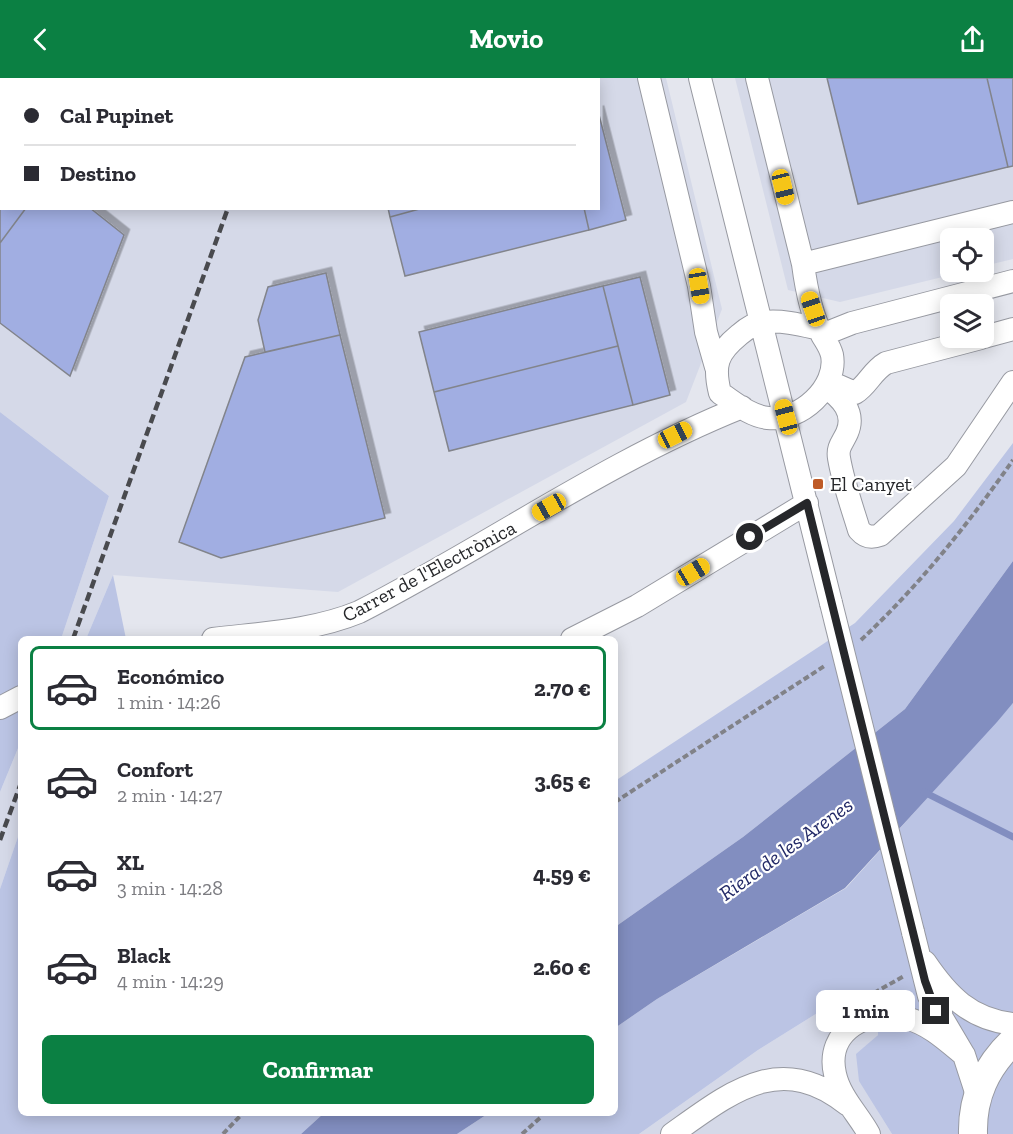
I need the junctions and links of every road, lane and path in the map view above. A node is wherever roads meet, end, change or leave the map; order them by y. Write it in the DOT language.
graph roads {
  1 [pos="649,78"];
  2 [pos="700,78"];
  3 [pos="757,78"];
  4 [pos="1013,212"];
  5 [pos="803,264"];
  6 [pos="1013,281"];
  7 [pos="699,286"];
  8 [pos="806,288"];
  9 [pos="761,322"];
  10 [pos="790,323"];
  11 [pos="1013,329"];
  12 [pos="821,332"];
  13 [pos="994,334"];
  14 [pos="737,337"];
  15 [pos="942,348"];
  16 [pos="716,367"];
  17 [pos="1013,382"];
  18 [pos="828,384"];
  19 [pos="720,393"];
  20 [pos="742,407"];
  21 [pos="786,417"];
  22 [pos="694,426"];
  23 [pos="807,503"];
  24 [pos="237,636"];
  25 [pos="578,636"];
  26 [pos="18,699"];
  27 [pos="0,708"];
  28 [pos="916,943"];
  29 [pos="867,996"];
  30 [pos="1013,1024"];
  31 [pos="1013,1041"];
  32 [pos="964,1055"];
  33 [pos="977,1095"];
  34 [pos="854,1110"];
  35 [pos="240,1116"];
  36 [pos="540,1118"];
  37 [pos="223,1134"];
  38 [pos="522,1134"];
  39 [pos="672,1134"];
  40 [pos="869,1134"];
  41 [pos="973,1134"];
  1 -- 7 [label="street"];
  2 -- 9 [label="street"];
  3 -- 5 [label="street"];
  4 -- 5 [label="street"];
  5 -- 8 [label="street"];
  6 -- 12 [label="street"];
  7 -- 14 [label="street"];
  7 -- 16 [label="street"];
  8 -- 10 [label="street"];
  8 -- 12 [label="street"];
  9 -- 10 [label="street"];
  9 -- 14 [label="street"];
  9 -- 21 [label="street"];
  10 -- 12 [label="street"];
  11 -- 13 [label="street"];
  12 -- 18 [label="street"];
  14 -- 16 [label="street"];
  15 -- 18 [label="street"];
  16 -- 19 [label="street"];
  17 -- 18 [label="street"];
  18 -- 21 [label="street"];
  19 -- 20 [label="street"];
  19 -- 22 [label="street, Carrer de l'Electrònica"];
  20 -- 21 [label="street"];
  20 -- 22 [label="street, Carrer de l'Electrònica"];
  21 -- 23 [label="street"];
  22 -- 24 [label="street, Carrer de l'Electrònica"];
  23 -- 25 [label="street"];
  23 -- 28 [label="street, bridge"];
  26 -- 27 [label="street"];
  28 -- 29 [label="path"];
  28 -- 30 [label="street"];
  28 -- 32 [label="street"];
  31 -- 33 [label="main road"];
  32 -- 33 [label="street"];
  32 -- 34 [label="street"];
  33 -- 41 [label="main road"];
  34 -- 39 [label="street"];
  34 -- 40 [label="street"];
  35 -- 37 [label="path"];
  36 -- 38 [label="path"];
}
